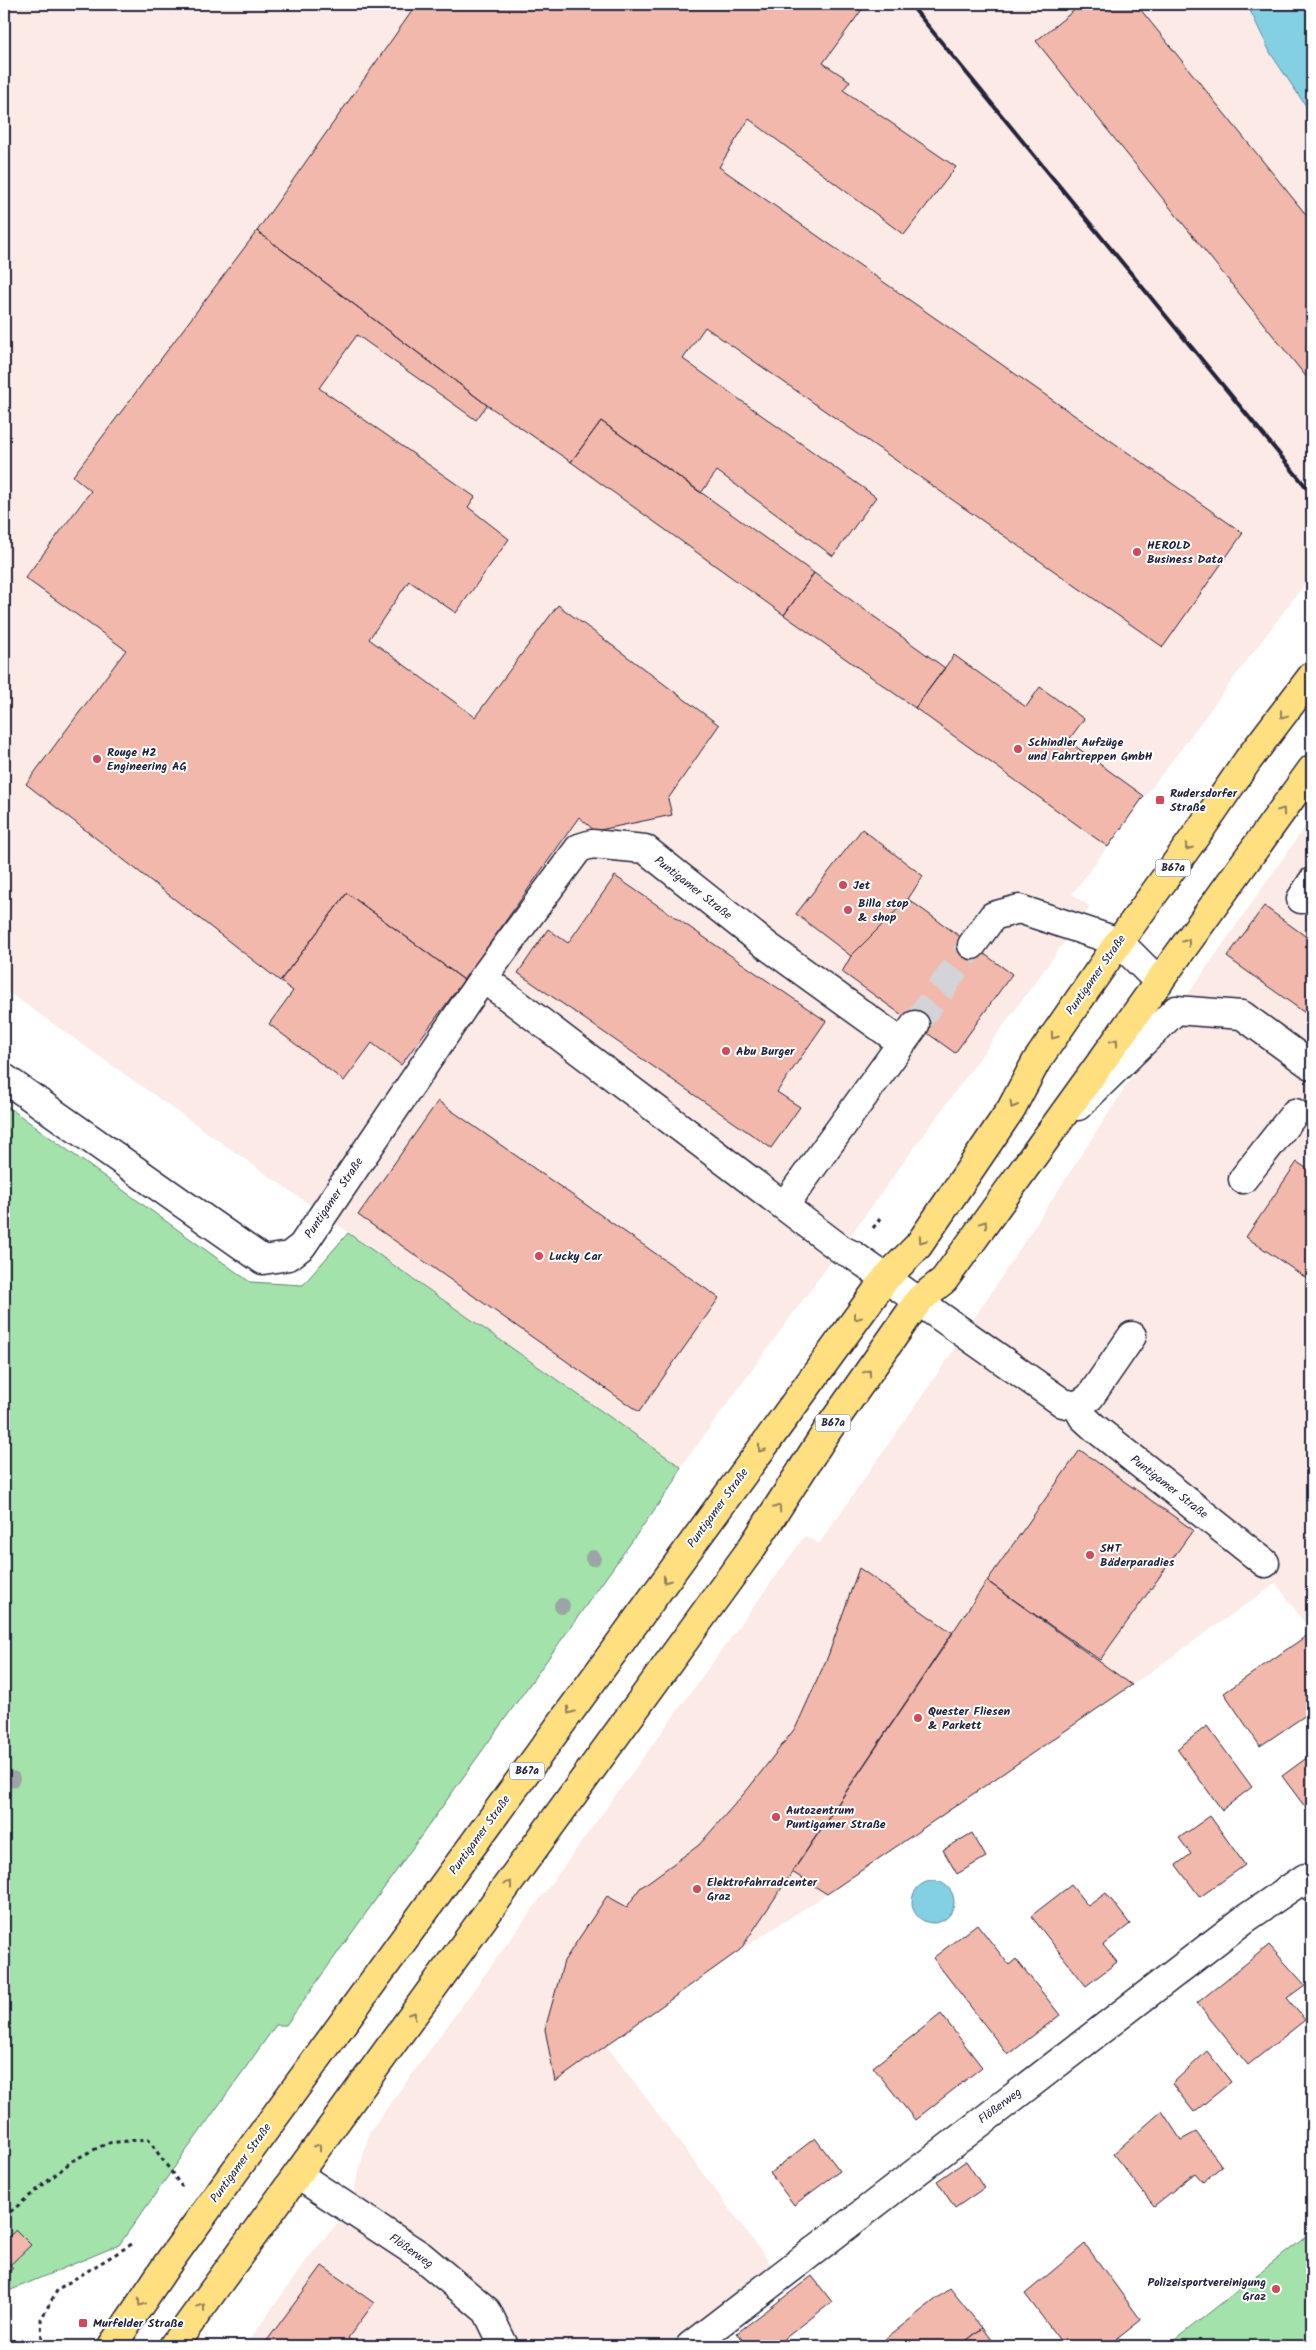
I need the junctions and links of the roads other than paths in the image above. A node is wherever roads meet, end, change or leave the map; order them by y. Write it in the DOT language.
graph roads {
  1 [pos="1312,676"];
  2 [pos="1312,769"];
  3 [pos="1119,942"];
  4 [pos="972,945"];
  5 [pos="483,978"];
  6 [pos="1159,982"];
  7 [pos="1312,1066"];
  8 [pos="4,1078"];
  9 [pos="1295,1114"];
  10 [pos="1045,1138"];
  11 [pos="1243,1179"];
  12 [pos="784,1206"];
  13 [pos="886,1278"];
  14 [pos="918,1300"];
  15 [pos="1132,1336"];
  16 [pos="1077,1406"];
  17 [pos="1265,1563"];
  18 [pos="1312,1887"];
  19 [pos="298,2175"];
  20 [pos="112,2346"];
  21 [pos="173,2346"];
  22 [pos="504,2346"];
  23 [pos="690,2346"];
  1 -- 3 [label="main road, Puntigamer Straße / B67a, one-way"];
  6 -- 2 [label="main road, B67a, one-way"];
  3 -- 4 [label="street"];
  3 -- 6 [label="street"];
  3 -- 13 [label="main road, Puntigamer Straße / B67a, one-way"];
  5 -- 8 [label="street, Puntigamer Straße"];
  5 -- 12 [label="street, Puntigamer Straße"];
  5 -- 12 [label="street, Puntigamer Straße"];
  10 -- 6 [label="main road, B67a, one-way"];
  7 -- 10 [label="street"];
  9 -- 11 [label="street"];
  14 -- 10 [label="main road, B67a, one-way"];
  12 -- 13 [label="street, Puntigamer Straße"];
  13 -- 14 [label="street, Puntigamer Straße"];
  13 -- 20 [label="main road, Puntigamer Straße / B67a, one-way"];
  14 -- 16 [label="street, Puntigamer Straße"];
  19 -- 14 [label="main road, B67a, one-way"];
  15 -- 16 [label="street"];
  16 -- 17 [label="street, Puntigamer Straße"];
  18 -- 23 [label="street, Flößerweg"];
  21 -- 19 [label="main road, B67a, one-way"];
  19 -- 22 [label="street, Flößerweg"];
}
